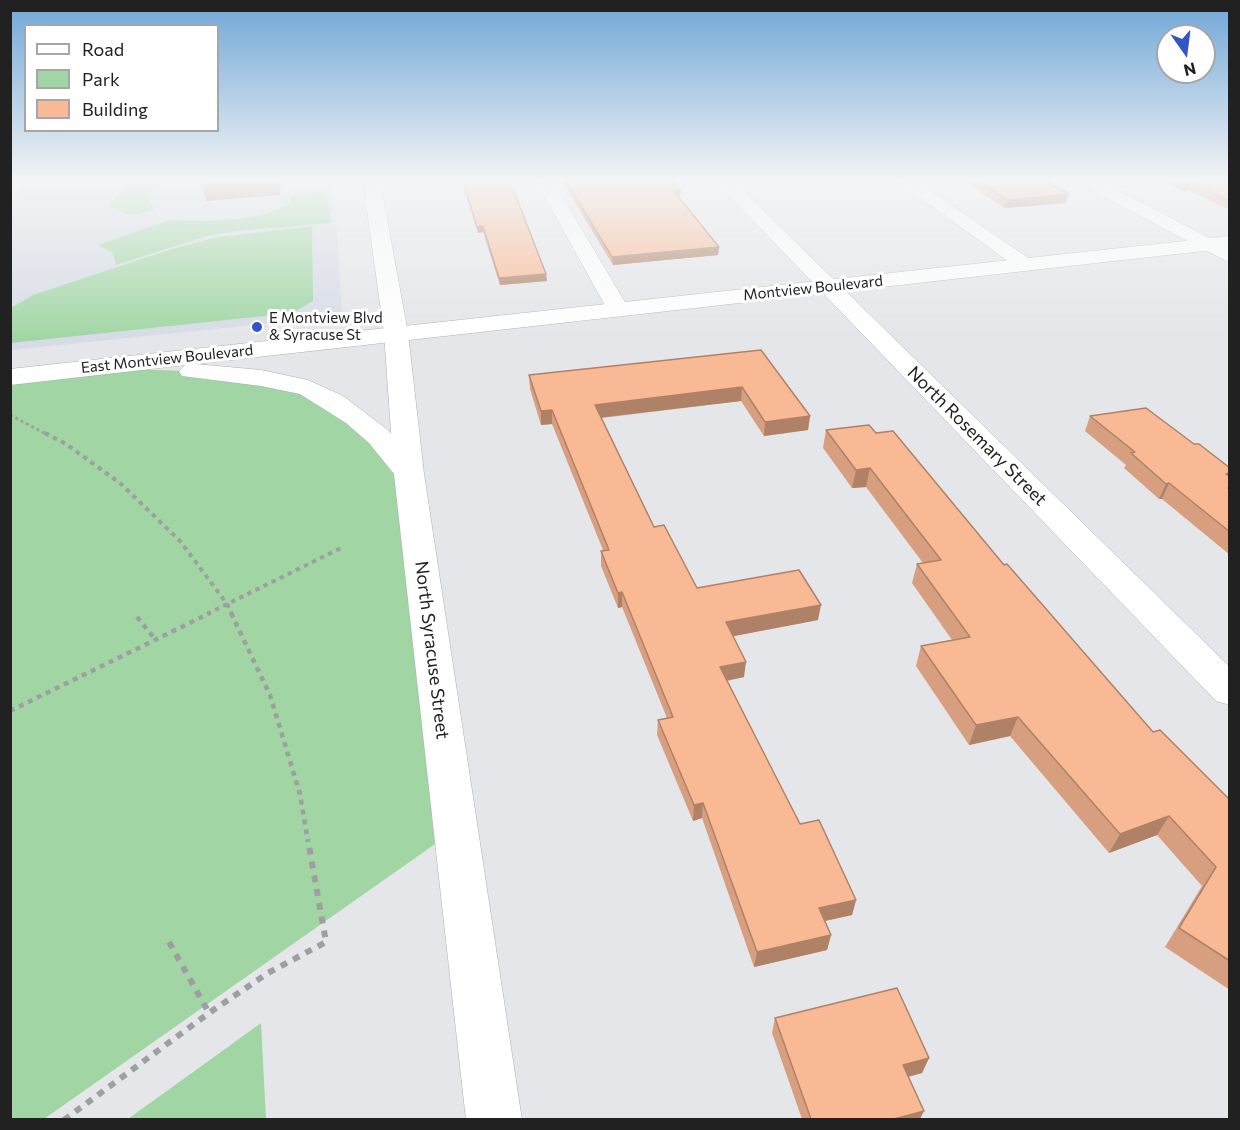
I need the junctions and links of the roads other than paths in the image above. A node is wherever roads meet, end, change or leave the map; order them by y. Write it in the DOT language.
graph roads {
  1 [pos="380,234"];
  2 [pos="574,234"];
  3 [pos="776,234"];
  4 [pos="981,234"];
  5 [pos="1186,234"];
  6 [pos="1230,242"];
  7 [pos="1207,245"];
  8 [pos="1230,257"];
  9 [pos="1026,265"];
  10 [pos="829,286"];
  11 [pos="618,309"];
  12 [pos="396,333"];
  13 [pos="87,368"];
  14 [pos="10,377"];
  15 [pos="409,474"];
  16 [pos="1230,691"];
  17 [pos="494,1119"];
  1 -- 12 [label="street, North Syracuse Street"];
  2 -- 11 [label="street"];
  3 -- 10 [label="street, North Rosemary Street"];
  4 -- 9 [label="street"];
  5 -- 7 [label="street"];
  6 -- 7 [label="street, Montview Boulevard"];
  7 -- 8 [label="street"];
  7 -- 9 [label="street, Montview Boulevard"];
  9 -- 10 [label="street, Montview Boulevard"];
  10 -- 11 [label="street, Montview Boulevard"];
  10 -- 16 [label="street, North Rosemary Street"];
  11 -- 12 [label="street, Montview Boulevard"];
  12 -- 13 [label="street, East Montview Boulevard"];
  12 -- 15 [label="street, North Syracuse Street"];
  13 -- 14 [label="street, East Montview Boulevard"];
  13 -- 15 [label="street"];
  15 -- 17 [label="street, North Syracuse Street"];
}
